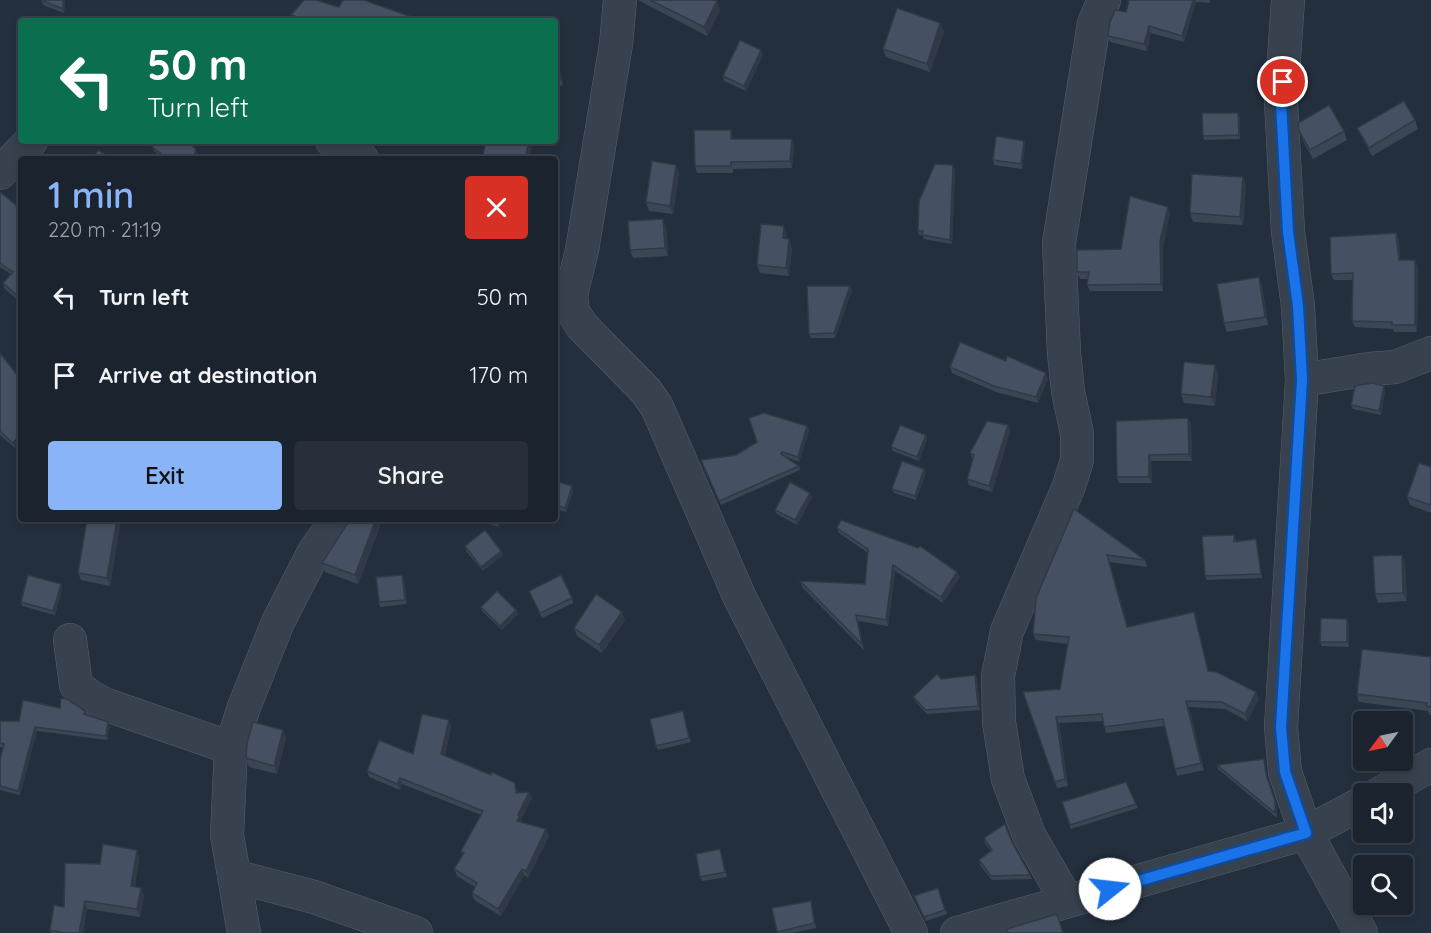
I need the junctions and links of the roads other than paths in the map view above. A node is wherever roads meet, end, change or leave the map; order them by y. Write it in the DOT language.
graph roads {
  1 [pos="620,0"];
  2 [pos="1104,0"];
  3 [pos="1288,0"];
  4 [pos="28,144"];
  5 [pos="337,144"];
  6 [pos="357,156"];
  7 [pos="0,173"];
  8 [pos="568,245"];
  9 [pos="1431,353"];
  10 [pos="1302,380"];
  11 [pos="335,522"];
  12 [pos="70,640"];
  13 [pos="231,748"];
  14 [pos="1431,765"];
  15 [pos="1399,783"];
  16 [pos="1353,808"];
  17 [pos="1306,833"];
  18 [pos="234,876"];
  19 [pos="1067,901"];
  20 [pos="244,933"];
  21 [pos="416,933"];
  22 [pos="911,933"];
  23 [pos="957,933"];
  24 [pos="1361,933"];
  1 -- 8 [label="street"];
  2 -- 19 [label="street"];
  3 -- 10 [label="street"];
  4 -- 7 [label="street"];
  5 -- 6 [label="street"];
  8 -- 22 [label="street"];
  9 -- 10 [label="street"];
  10 -- 17 [label="street"];
  11 -- 13 [label="street"];
  12 -- 13 [label="street"];
  13 -- 18 [label="street"];
  14 -- 15 [label="street"];
  16 -- 17 [label="street"];
  17 -- 19 [label="street"];
  17 -- 24 [label="street"];
  18 -- 20 [label="street"];
  18 -- 21 [label="street"];
  19 -- 23 [label="street"];
}
